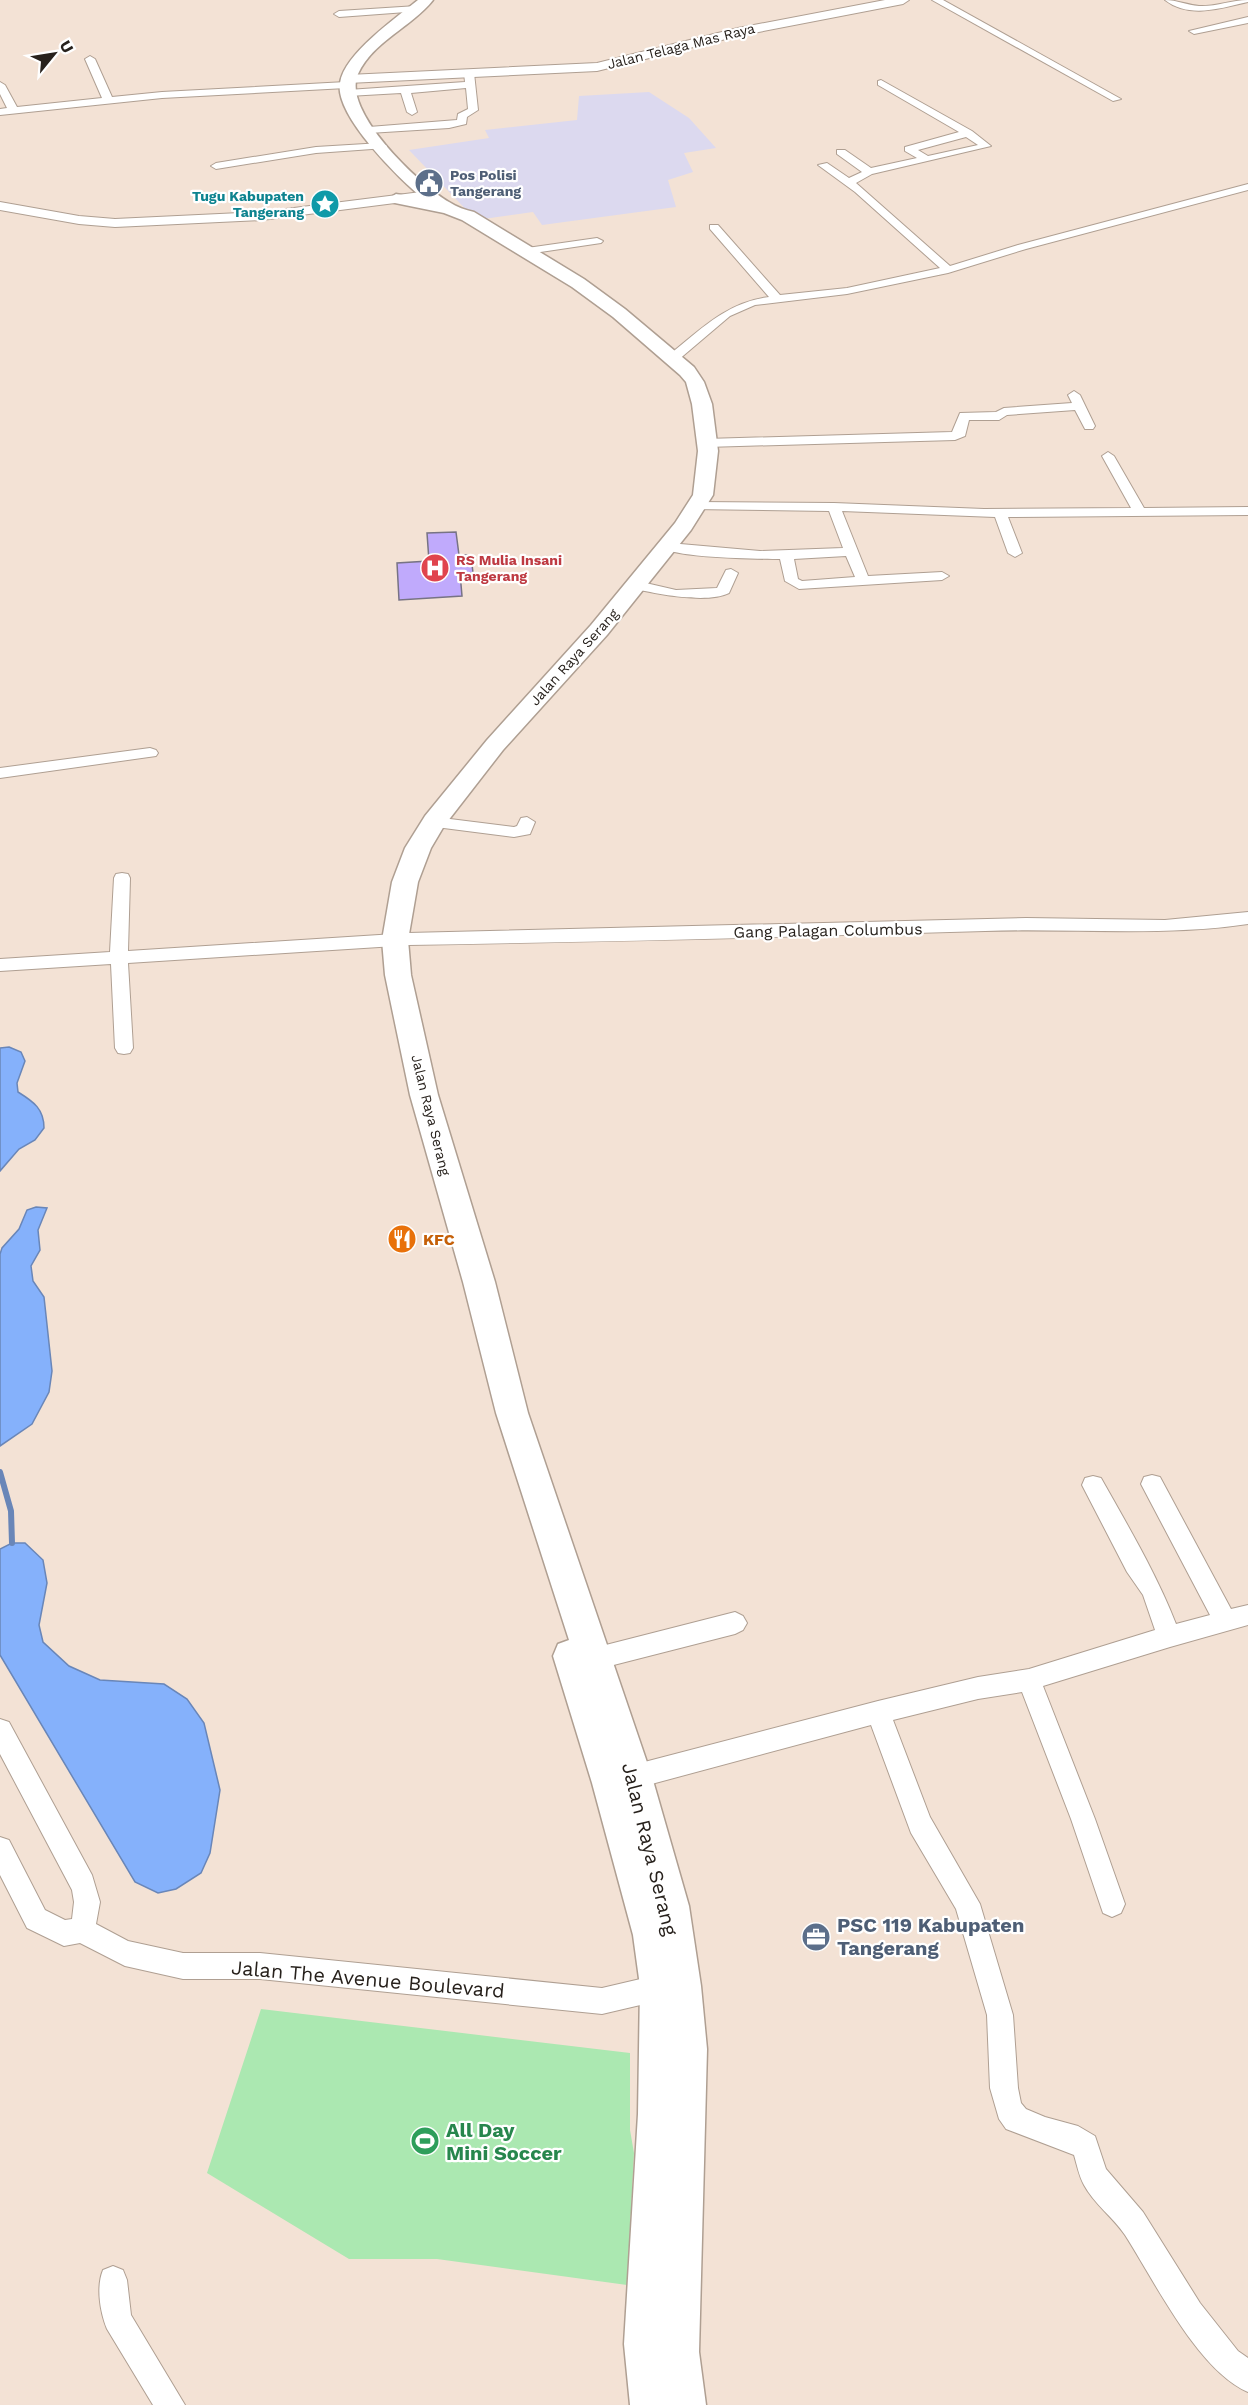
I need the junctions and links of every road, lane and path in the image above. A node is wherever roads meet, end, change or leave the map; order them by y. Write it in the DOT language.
graph roads {
  1 [pos="903,0"];
  2 [pos="936,0"];
  3 [pos="1245,0"];
  4 [pos="1176,1"];
  5 [pos="422,4"];
  6 [pos="339,14"];
  7 [pos="1248,20"];
  8 [pos="1194,31"];
  9 [pos="90,59"];
  10 [pos="471,79"];
  11 [pos="881,83"];
  12 [pos="0,86"];
  13 [pos="347,86"];
  14 [pos="405,90"];
  15 [pos="1116,99"];
  16 [pos="108,100"];
  17 [pos="13,110"];
  18 [pos="0,112"];
  19 [pos="412,112"];
  20 [pos="369,130"];
  21 [pos="968,133"];
  22 [pos="382,147"];
  23 [pos="841,152"];
  24 [pos="926,159"];
  25 [pos="823,165"];
  26 [pos="216,166"];
  27 [pos="401,172"];
  28 [pos="869,172"];
  29 [pos="849,182"];
  30 [pos="1248,187"];
  31 [pos="424,190"];
  32 [pos="0,193"];
  33 [pos="389,195"];
  34 [pos="0,206"];
  35 [pos="449,209"];
  36 [pos="126,212"];
  37 [pos="115,223"];
  38 [pos="714,227"];
  39 [pos="597,241"];
  40 [pos="527,252"];
  41 [pos="948,270"];
  42 [pos="777,298"];
  43 [pos="673,358"];
  44 [pos="1073,393"];
  45 [pos="1078,406"];
  46 [pos="1089,426"];
  47 [pos="706,442"];
  48 [pos="1108,456"];
  49 [pos="696,506"];
  50 [pos="834,507"];
  51 [pos="1248,511"];
  52 [pos="1140,512"];
  53 [pos="1000,513"];
  54 [pos="669,546"];
  55 [pos="850,552"];
  56 [pos="1015,554"];
  57 [pos="787,557"];
  58 [pos="731,573"];
  59 [pos="942,576"];
  60 [pos="863,581"];
  61 [pos="637,585"];
  62 [pos="150,753"];
  63 [pos="0,773"];
  64 [pos="434,822"];
  65 [pos="527,822"];
  66 [pos="122,878"];
  67 [pos="1248,918"];
  68 [pos="401,939"];
  69 [pos="118,956"];
  70 [pos="0,965"];
  71 [pos="124,1048"];
  72 [pos="1152,1484"];
  73 [pos="1093,1485"];
  74 [pos="535,1487"];
  75 [pos="1237,1618"];
  76 [pos="735,1623"];
  77 [pos="1170,1636"];
  78 [pos="594,1659"];
  79 [pos="1029,1680"];
  80 [pos="878,1712"];
  81 [pos="0,1730"];
  82 [pos="633,1778"];
  83 [pos="0,1849"];
  84 [pos="1112,1904"];
  85 [pos="81,1930"];
  86 [pos="670,1986"];
  87 [pos="113,2280"];
  88 [pos="1248,2377"];
  89 [pos="170,2405"];
  90 [pos="653,2405"];
  91 [pos="683,2405"];
  1 -- 10 [label="main road, Jalan Telaga Mas Raya"];
  2 -- 15 [label="street"];
  3 -- 4 [label="street"];
  5 -- 6 [label="street"];
  5 -- 13 [label="highway"];
  7 -- 8 [label="street"];
  9 -- 16 [label="street"];
  10 -- 13 [label="main road, Jalan Telaga Mas Raya"];
  10 -- 14 [label="street"];
  10 -- 20 [label="street"];
  11 -- 21 [label="street"];
  12 -- 17 [label="street"];
  13 -- 14 [label="street"];
  13 -- 16 [label="street"];
  13 -- 20 [label="highway, Jalan Raya Serang"];
  14 -- 19 [label="street"];
  16 -- 17 [label="street"];
  17 -- 18 [label="street"];
  20 -- 22 [label="highway, Jalan Raya Serang"];
  21 -- 24 [label="street"];
  21 -- 24 [label="street"];
  22 -- 26 [label="street"];
  22 -- 27 [label="highway, Jalan Raya Serang"];
  23 -- 28 [label="street"];
  24 -- 28 [label="street"];
  25 -- 29 [label="street"];
  27 -- 31 [label="highway, Jalan Raya Serang"];
  27 -- 33 [label="highway"];
  28 -- 29 [label="street"];
  29 -- 41 [label="street"];
  30 -- 41 [label="street"];
  31 -- 33 [label="main road"];
  31 -- 35 [label="highway, Jalan Raya Serang"];
  32 -- 36 [label="main road"];
  33 -- 35 [label="highway"];
  33 -- 36 [label="main road"];
  33 -- 37 [label="main road"];
  34 -- 37 [label="main road"];
  35 -- 40 [label="highway, Jalan Raya Serang"];
  36 -- 37 [label="main road"];
  38 -- 42 [label="street"];
  39 -- 40 [label="street"];
  40 -- 43 [label="highway, Jalan Raya Serang"];
  41 -- 42 [label="street"];
  42 -- 43 [label="street"];
  43 -- 47 [label="highway, Jalan Raya Serang"];
  44 -- 45 [label="street"];
  45 -- 46 [label="street"];
  45 -- 47 [label="street"];
  47 -- 49 [label="highway, Jalan Raya Serang"];
  48 -- 52 [label="street"];
  49 -- 50 [label="street"];
  49 -- 54 [label="highway, Jalan Raya Serang"];
  50 -- 53 [label="street"];
  50 -- 55 [label="street"];
  51 -- 52 [label="street"];
  52 -- 53 [label="street"];
  53 -- 56 [label="street"];
  54 -- 57 [label="street"];
  54 -- 61 [label="highway, Jalan Raya Serang"];
  55 -- 57 [label="street"];
  55 -- 60 [label="street"];
  57 -- 60 [label="street"];
  58 -- 61 [label="street"];
  59 -- 60 [label="street"];
  61 -- 64 [label="highway, Jalan Raya Serang"];
  62 -- 63 [label="street"];
  64 -- 65 [label="street"];
  64 -- 68 [label="highway, Jalan Raya Serang"];
  66 -- 69 [label="street"];
  67 -- 68 [label="street, Gang Palagan Columbus"];
  68 -- 69 [label="street, Gang Palagan Columbus"];
  68 -- 74 [label="highway, Jalan Raya Serang"];
  69 -- 70 [label="street, Gang Palagan Columbus"];
  69 -- 71 [label="street"];
  72 -- 75 [label="street"];
  73 -- 77 [label="street"];
  74 -- 78 [label="highway, Jalan Raya Serang"];
  74 -- 86 [label="highway, Jalan Raya Serang"];
  75 -- 77 [label="street"];
  76 -- 78 [label="street"];
  77 -- 79 [label="street"];
  78 -- 82 [label="highway, Jalan Raya Serang"];
  79 -- 80 [label="street"];
  79 -- 84 [label="street"];
  80 -- 82 [label="street"];
  80 -- 88 [label="street"];
  81 -- 85 [label="street"];
  82 -- 86 [label="highway, Jalan Raya Serang"];
  83 -- 85 [label="street, Jalan The Avenue Boulevard"];
  85 -- 86 [label="street, Jalan The Avenue Boulevard"];
  86 -- 90 [label="highway, Jalan Raya Serang"];
  86 -- 91 [label="highway, Jalan Raya Serang"];
  87 -- 89 [label="street"];
}
